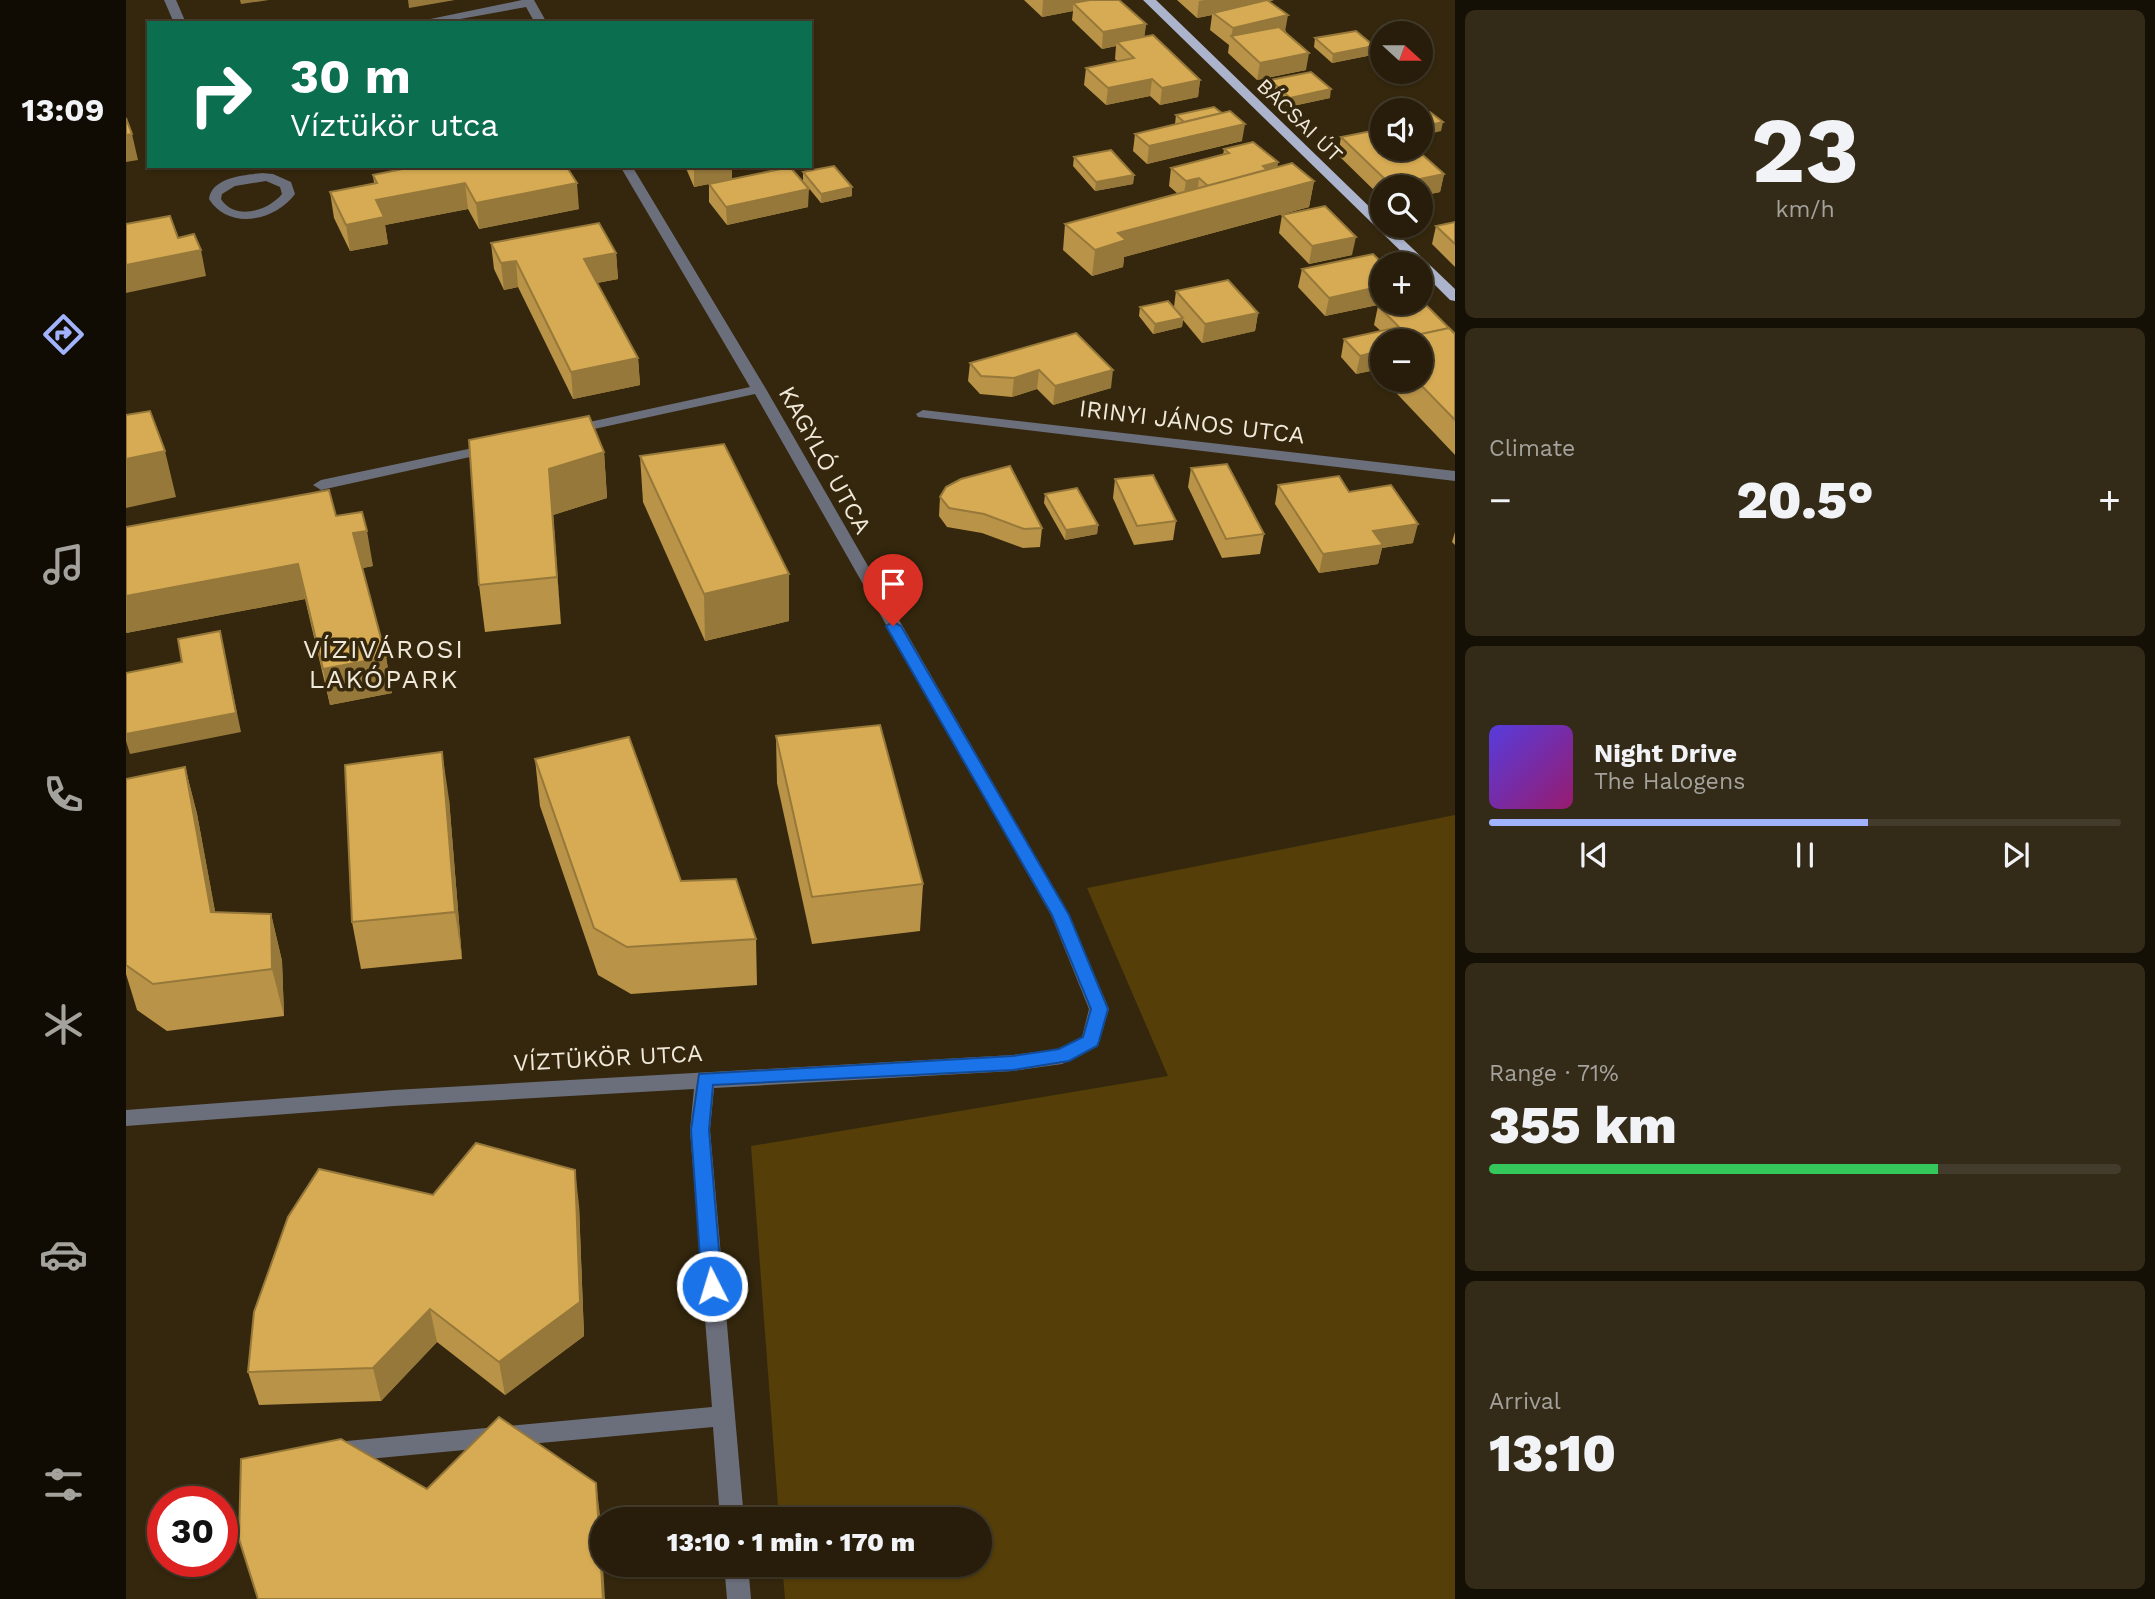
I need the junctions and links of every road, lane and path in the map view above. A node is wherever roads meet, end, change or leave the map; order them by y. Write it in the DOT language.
graph roads {
  1 [pos="170,0"];
  2 [pos="1149,0"];
  3 [pos="528,2"];
  4 [pos="179,21"];
  5 [pos="428,21"];
  6 [pos="540,21"];
  7 [pos="231,168"];
  8 [pos="627,168"];
  9 [pos="235,181"];
  10 [pos="1455,296"];
  11 [pos="759,389"];
  12 [pos="923,414"];
  13 [pos="560,433"];
  14 [pos="507,444"];
  15 [pos="1455,476"];
  16 [pos="321,485"];
  17 [pos="1091,1041"];
  18 [pos="705,1079"];
  19 [pos="126,1118"];
  20 [pos="722,1416"];
  21 [pos="314,1454"];
  22 [pos="731,1507"];
  23 [pos="737,1577"];
  24 [pos="739,1599"];
  1 -- 4 [label="street"];
  2 -- 10 [label="main road, BÁCSAI ÚT"];
  3 -- 5 [label="street"];
  3 -- 6 [label="street"];
  7 -- 9 [label="street"];
  8 -- 11 [label="street, KAGYLÓ UTCA"];
  9 -- 9 [label="street"];
  11 -- 13 [label="street"];
  11 -- 17 [label="street, KAGYLÓ UTCA"];
  12 -- 15 [label="street, IRINYI JÁNOS UTCA"];
  14 -- 16 [label="street"];
  17 -- 18 [label="street, VÍZTÜKÖR UTCA"];
  18 -- 19 [label="street, VÍZTÜKÖR UTCA"];
  18 -- 20 [label="street"];
  20 -- 21 [label="street"];
  20 -- 22 [label="street"];
  23 -- 24 [label="street"];
}
